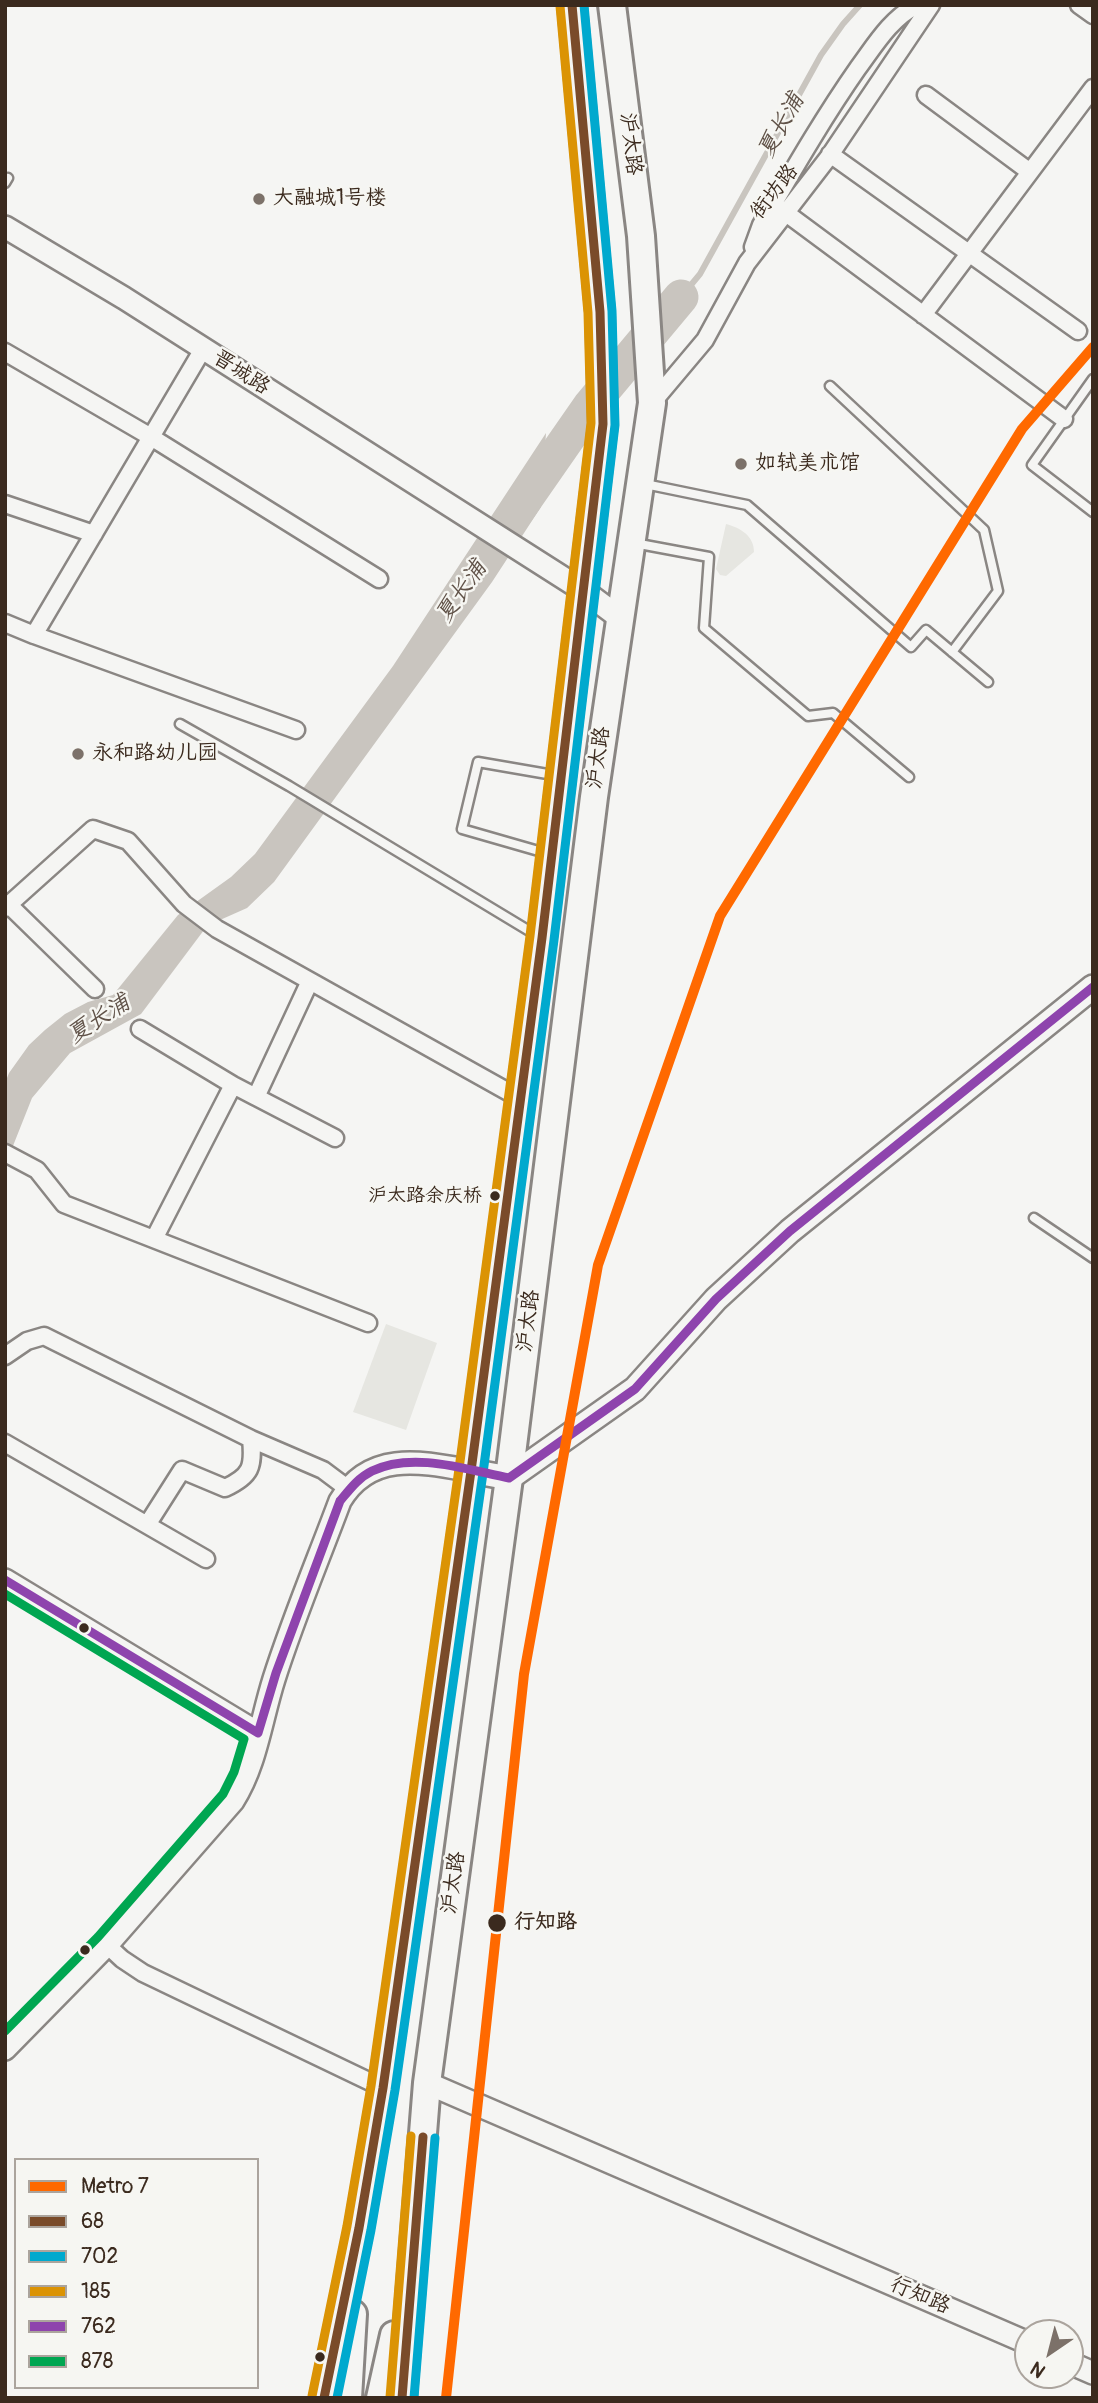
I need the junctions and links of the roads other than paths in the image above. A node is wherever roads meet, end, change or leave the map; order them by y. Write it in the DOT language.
graph roads {
  1 [pos="572,5"];
  2 [pos="612,5"];
  3 [pos="917,5"];
  4 [pos="931,5"];
  5 [pos="1079,5"];
  6 [pos="1093,15"];
  7 [pos="1093,88"];
  8 [pos="926,95"];
  9 [pos="830,154"];
  10 [pos="1030,172"];
  11 [pos="786,213"];
  12 [pos="5,227"];
  13 [pos="970,252"];
  14 [pos="747,263"];
  15 [pos="923,315"];
  16 [pos="1078,331"];
  17 [pos="203,349"];
  18 [pos="5,352"];
  19 [pos="1093,379"];
  20 [pos="830,386"];
  21 [pos="652,403"];
  22 [pos="1064,419"];
  23 [pos="151,437"];
  24 [pos="640,483"];
  25 [pos="5,504"];
  26 [pos="1093,512"];
  27 [pos="94,534"];
  28 [pos="632,543"];
  29 [pos="379,579"];
  30 [pos="584,591"];
  31 [pos="620,618"];
  32 [pos="5,623"];
  33 [pos="34,635"];
  34 [pos="952,652"];
  35 [pos="988,682"];
  36 [pos="180,724"];
  37 [pos="296,730"];
  38 [pos="562,777"];
  39 [pos="909,777"];
  40 [pos="552,855"];
  41 [pos="8,907"];
  42 [pos="542,938"];
  43 [pos="310,981"];
  44 [pos="1093,987"];
  45 [pos="95,989"];
  46 [pos="140,1028"];
  47 [pos="233,1085"];
  48 [pos="256,1097"];
  49 [pos="521,1099"];
  50 [pos="335,1138"];
  51 [pos="10,1155"];
  52 [pos="1034,1218"];
  53 [pos="154,1239"];
  54 [pos="1093,1258"];
  55 [pos="368,1322"];
  56 [pos="5,1356"];
  57 [pos="251,1439"];
  58 [pos="5,1443"];
  59 [pos="471,1471"];
  60 [pos="509,1478"];
  61 [pos="347,1488"];
  62 [pos="147,1525"];
  63 [pos="206,1559"];
  64 [pos="5,1580"];
  65 [pos="258,1733"];
  66 [pos="107,1945"];
  67 [pos="5,2049"];
  68 [pos="427,2083"];
  69 [pos="383,2088"];
  70 [pos="359,2228"];
  71 [pos="416,2240"];
  72 [pos="1014,2337"];
  73 [pos="324,2398"];
  74 [pos="348,2398"];
  75 [pos="380,2398"];
  76 [pos="402,2398"];
  1 -- 30 [label="main road, 沪太路"];
  2 -- 21 [label="main road, 沪太路"];
  3 -- 14 [label="street"];
  4 -- 9 [label="street, 街坊路"];
  5 -- 6 [label="street"];
  7 -- 10 [label="street"];
  8 -- 10 [label="street"];
  9 -- 11 [label="street, 街坊路"];
  9 -- 13 [label="street"];
  10 -- 13 [label="street"];
  11 -- 14 [label="street, 街坊路"];
  11 -- 15 [label="street"];
  12 -- 17 [label="street, 晋城路"];
  13 -- 15 [label="street"];
  13 -- 16 [label="street"];
  14 -- 21 [label="street, 街坊路"];
  15 -- 22 [label="street"];
  17 -- 23 [label="street"];
  17 -- 30 [label="street, 晋城路"];
  18 -- 23 [label="street"];
  19 -- 22 [label="lane"];
  20 -- 34 [label="lane"];
  21 -- 24 [label="main road, 沪太路"];
  22 -- 26 [label="lane"];
  23 -- 27 [label="street"];
  23 -- 29 [label="street"];
  24 -- 28 [label="main road, 沪太路"];
  24 -- 34 [label="lane"];
  25 -- 27 [label="street"];
  27 -- 33 [label="street"];
  28 -- 31 [label="main road, 沪太路"];
  28 -- 39 [label="lane"];
  30 -- 31 [label="street"];
  30 -- 38 [label="main road, 沪太路"];
  31 -- 60 [label="main road, 沪太路"];
  32 -- 33 [label="street"];
  33 -- 37 [label="street"];
  34 -- 35 [label="lane"];
  36 -- 42 [label="lane"];
  38 -- 40 [label="main road, 沪太路"];
  38 -- 40 [label="lane"];
  40 -- 42 [label="main road, 沪太路"];
  41 -- 43 [label="street"];
  41 -- 45 [label="street"];
  42 -- 49 [label="main road, 沪太路"];
  43 -- 48 [label="street"];
  43 -- 49 [label="street"];
  44 -- 60 [label="main road"];
  46 -- 47 [label="street"];
  47 -- 48 [label="street"];
  47 -- 53 [label="street"];
  48 -- 50 [label="street"];
  49 -- 59 [label="main road, 沪太路"];
  51 -- 53 [label="street"];
  52 -- 54 [label="lane"];
  53 -- 55 [label="street"];
  56 -- 57 [label="street"];
  57 -- 61 [label="street"];
  57 -- 62 [label="street"];
  58 -- 62 [label="street"];
  59 -- 60 [label="main road"];
  59 -- 61 [label="street"];
  59 -- 69 [label="main road, 沪太路"];
  60 -- 68 [label="main road, 沪太路"];
  61 -- 65 [label="street"];
  62 -- 63 [label="street"];
  64 -- 65 [label="street"];
  65 -- 66 [label="street"];
  66 -- 67 [label="street"];
  66 -- 69 [label="street"];
  68 -- 71 [label="main road, 沪太路"];
  68 -- 72 [label="street, 行知路"];
  69 -- 70 [label="main road, 沪太路"];
  70 -- 73 [label="main road, 沪太路"];
  70 -- 74 [label="main road, 沪太路"];
  71 -- 75 [label="main road, 沪太路"];
  71 -- 76 [label="main road, 沪太路"];
}
